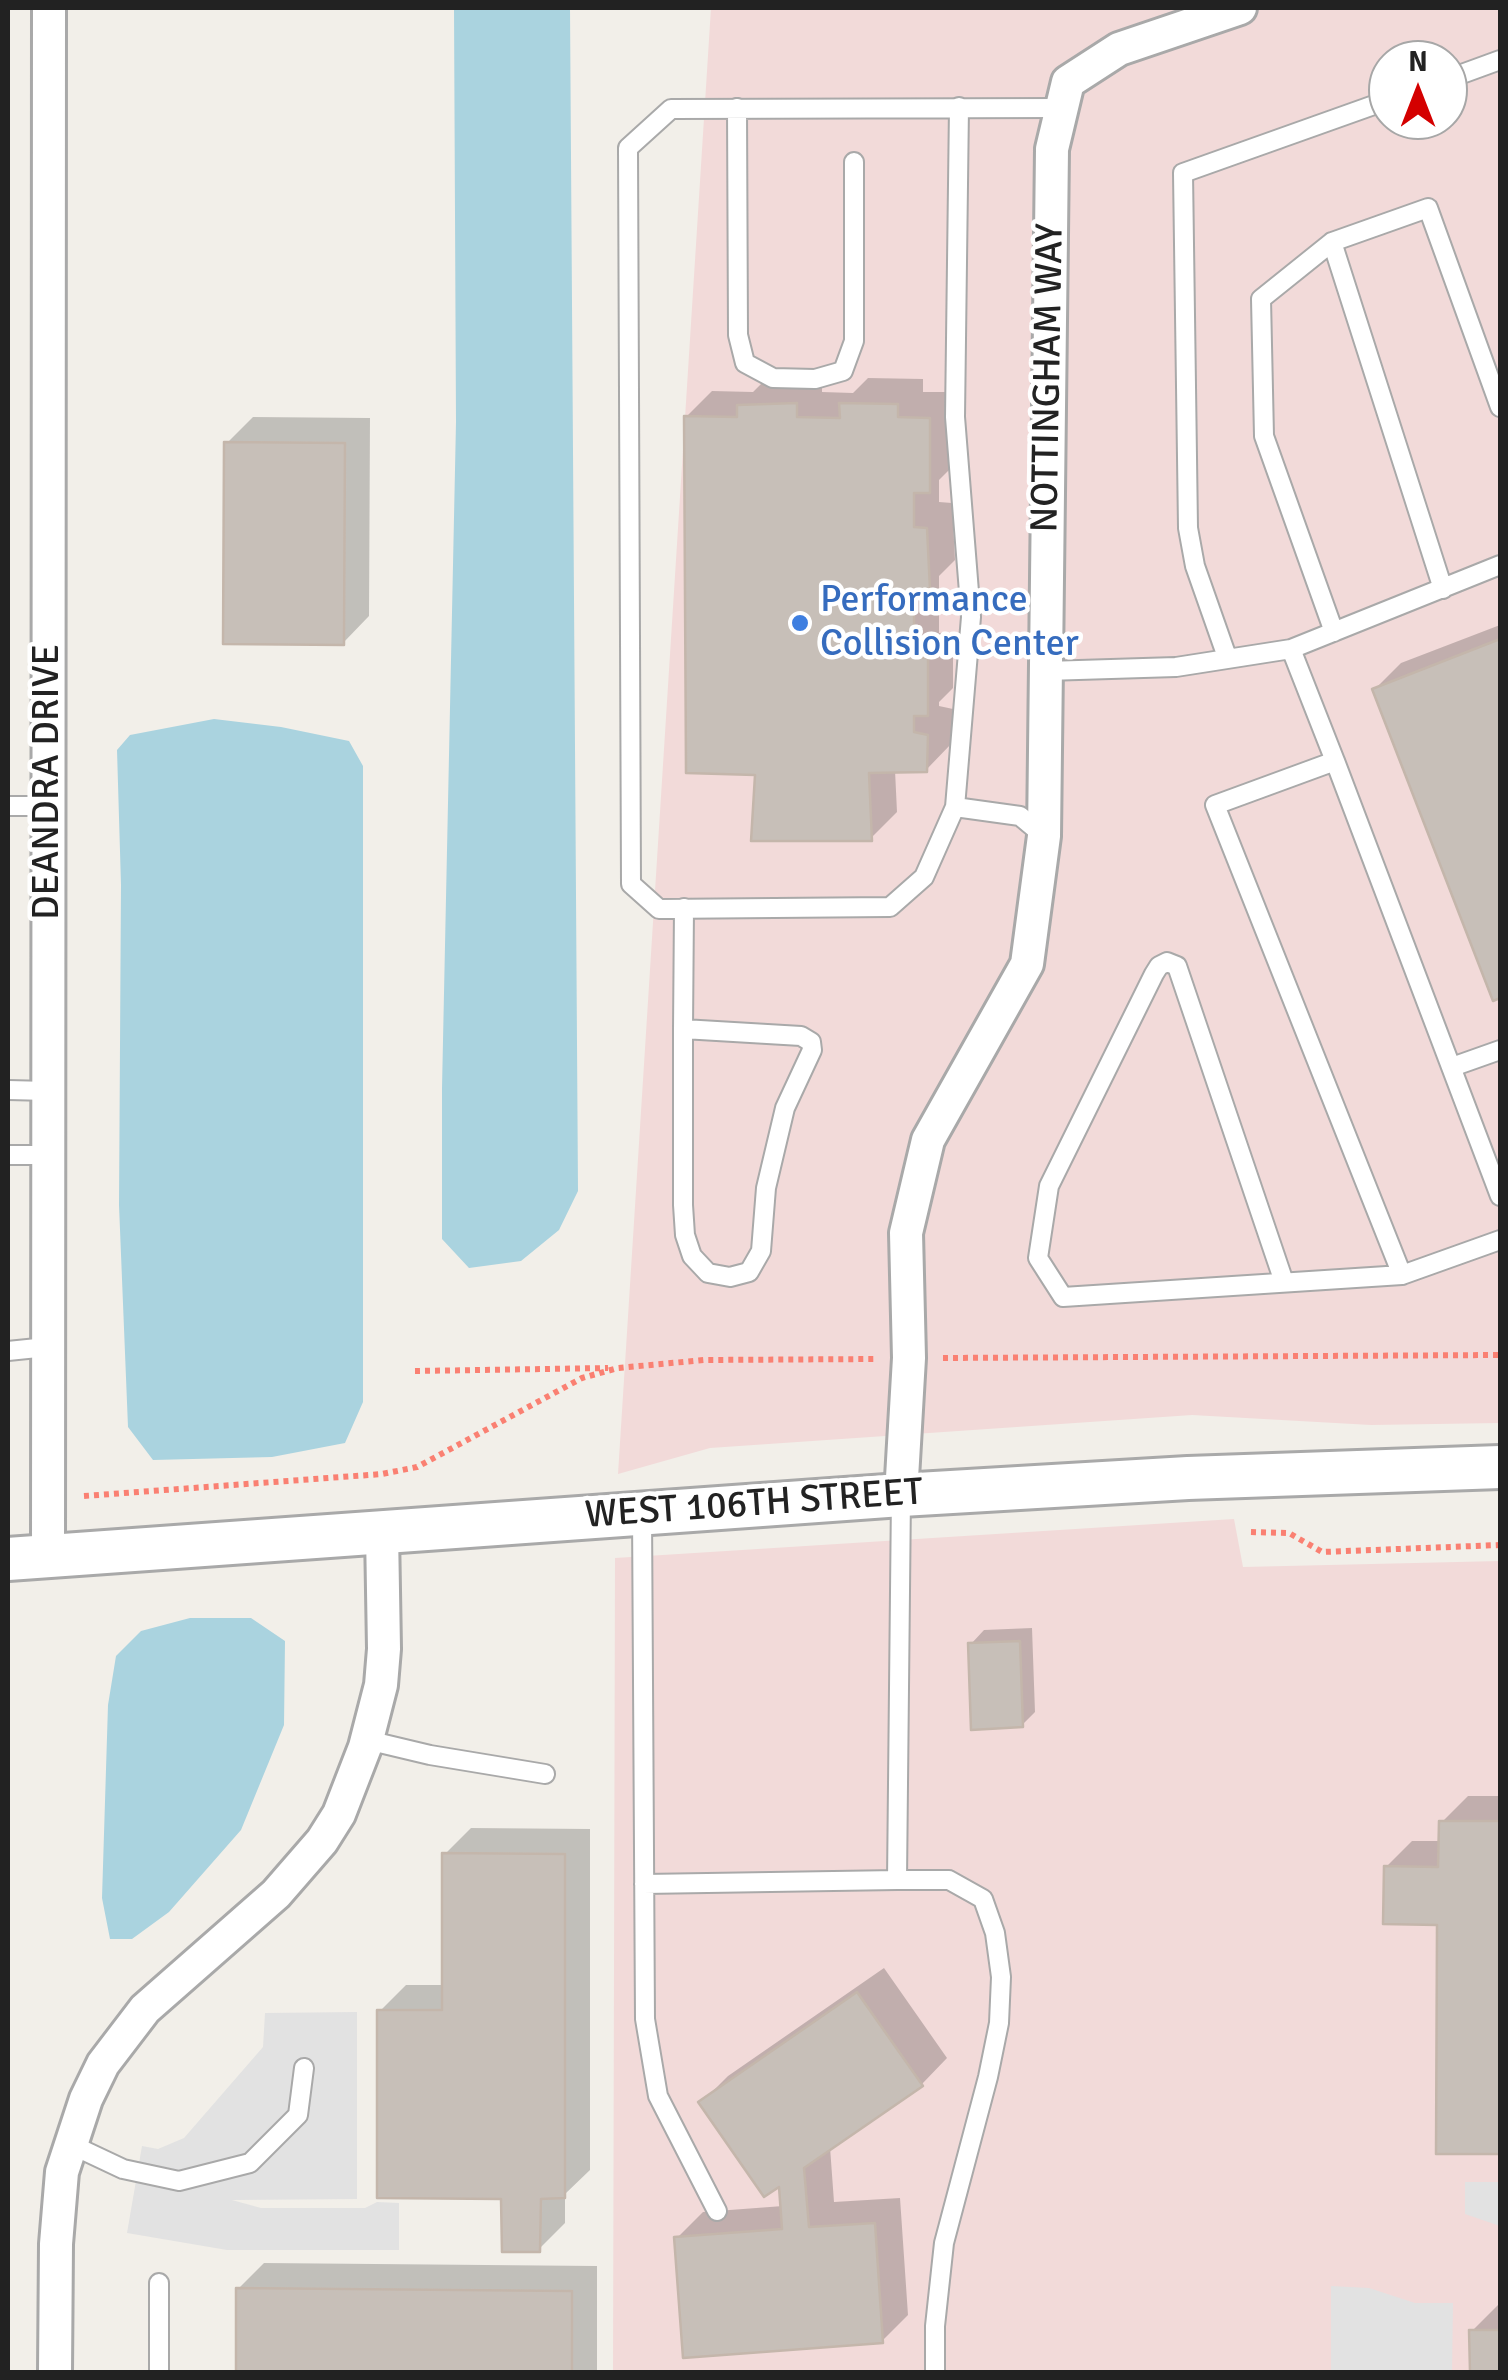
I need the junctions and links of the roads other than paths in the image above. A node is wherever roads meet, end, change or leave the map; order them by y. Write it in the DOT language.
graph roads {
  1 [pos="49,8"];
  2 [pos="1240,8"];
  3 [pos="1500,60"];
  4 [pos="1468,72"];
  5 [pos="959,106"];
  6 [pos="1368,107"];
  7 [pos="737,108"];
  8 [pos="1062,108"];
  9 [pos="854,162"];
  10 [pos="1332,242"];
  11 [pos="1500,407"];
  12 [pos="1500,565"];
  13 [pos="1443,589"];
  14 [pos="1334,632"];
  15 [pos="1291,649"];
  16 [pos="1227,657"];
  17 [pos="1046,671"];
  18 [pos="1334,760"];
  19 [pos="8,806"];
  20 [pos="48,806"];
  21 [pos="955,807"];
  22 [pos="1044,836"];
  23 [pos="684,908"];
  24 [pos="683,1030"];
  25 [pos="1500,1050"];
  26 [pos="1452,1068"];
  27 [pos="8,1090"];
  28 [pos="48,1090"];
  29 [pos="8,1155"];
  30 [pos="47,1155"];
  31 [pos="1500,1196"];
  32 [pos="1500,1240"];
  33 [pos="1402,1274"];
  34 [pos="1284,1282"];
  35 [pos="47,1347"];
  36 [pos="8,1351"];
  37 [pos="1500,1466"];
  38 [pos="901,1494"];
  39 [pos="642,1512"];
  40 [pos="382,1532"];
  41 [pos="28,1558"];
  42 [pos="367,1740"];
  43 [pos="545,1774"];
  44 [pos="897,1880"];
  45 [pos="644,1884"];
  46 [pos="304,2068"];
  47 [pos="70,2144"];
  48 [pos="717,2211"];
  49 [pos="159,2283"];
  50 [pos="55,2372"];
  51 [pos="159,2372"];
  52 [pos="935,2372"];
  1 -- 20 [label="street, DEANDRA DRIVE"];
  2 -- 8 [label="street, NOTTINGHAM WAY"];
  3 -- 4 [label="lane"];
  5 -- 7 [label="lane"];
  5 -- 8 [label="lane"];
  5 -- 21 [label="lane"];
  6 -- 16 [label="lane"];
  7 -- 9 [label="lane"];
  7 -- 23 [label="lane"];
  8 -- 17 [label="street, NOTTINGHAM WAY"];
  10 -- 11 [label="lane"];
  10 -- 13 [label="lane"];
  10 -- 14 [label="lane"];
  12 -- 13 [label="lane"];
  13 -- 14 [label="lane"];
  14 -- 15 [label="lane"];
  15 -- 16 [label="lane"];
  15 -- 18 [label="lane"];
  16 -- 17 [label="lane"];
  17 -- 22 [label="street, NOTTINGHAM WAY"];
  18 -- 26 [label="lane"];
  18 -- 33 [label="lane"];
  19 -- 20 [label="lane"];
  20 -- 28 [label="street, DEANDRA DRIVE"];
  21 -- 22 [label="lane"];
  21 -- 23 [label="lane"];
  22 -- 38 [label="street, NOTTINGHAM WAY"];
  23 -- 24 [label="lane"];
  24 -- 24 [label="lane"];
  25 -- 26 [label="lane"];
  26 -- 31 [label="lane"];
  27 -- 28 [label="lane"];
  28 -- 30 [label="street, DEANDRA DRIVE"];
  29 -- 30 [label="lane"];
  30 -- 35 [label="street, DEANDRA DRIVE"];
  32 -- 33 [label="lane"];
  33 -- 34 [label="lane"];
  34 -- 34 [label="lane"];
  35 -- 36 [label="lane"];
  35 -- 41 [label="street, DEANDRA DRIVE"];
  37 -- 38 [label="street, WEST 106TH STREET"];
  38 -- 39 [label="street, WEST 106TH STREET"];
  38 -- 44 [label="lane"];
  39 -- 40 [label="street, WEST 106TH STREET"];
  39 -- 45 [label="lane"];
  40 -- 41 [label="street, WEST 106TH STREET"];
  40 -- 42 [label="street"];
  42 -- 43 [label="lane"];
  42 -- 47 [label="street"];
  44 -- 45 [label="lane"];
  44 -- 52 [label="lane"];
  45 -- 48 [label="lane"];
  46 -- 47 [label="lane"];
  47 -- 50 [label="street"];
  49 -- 51 [label="lane"];
}
